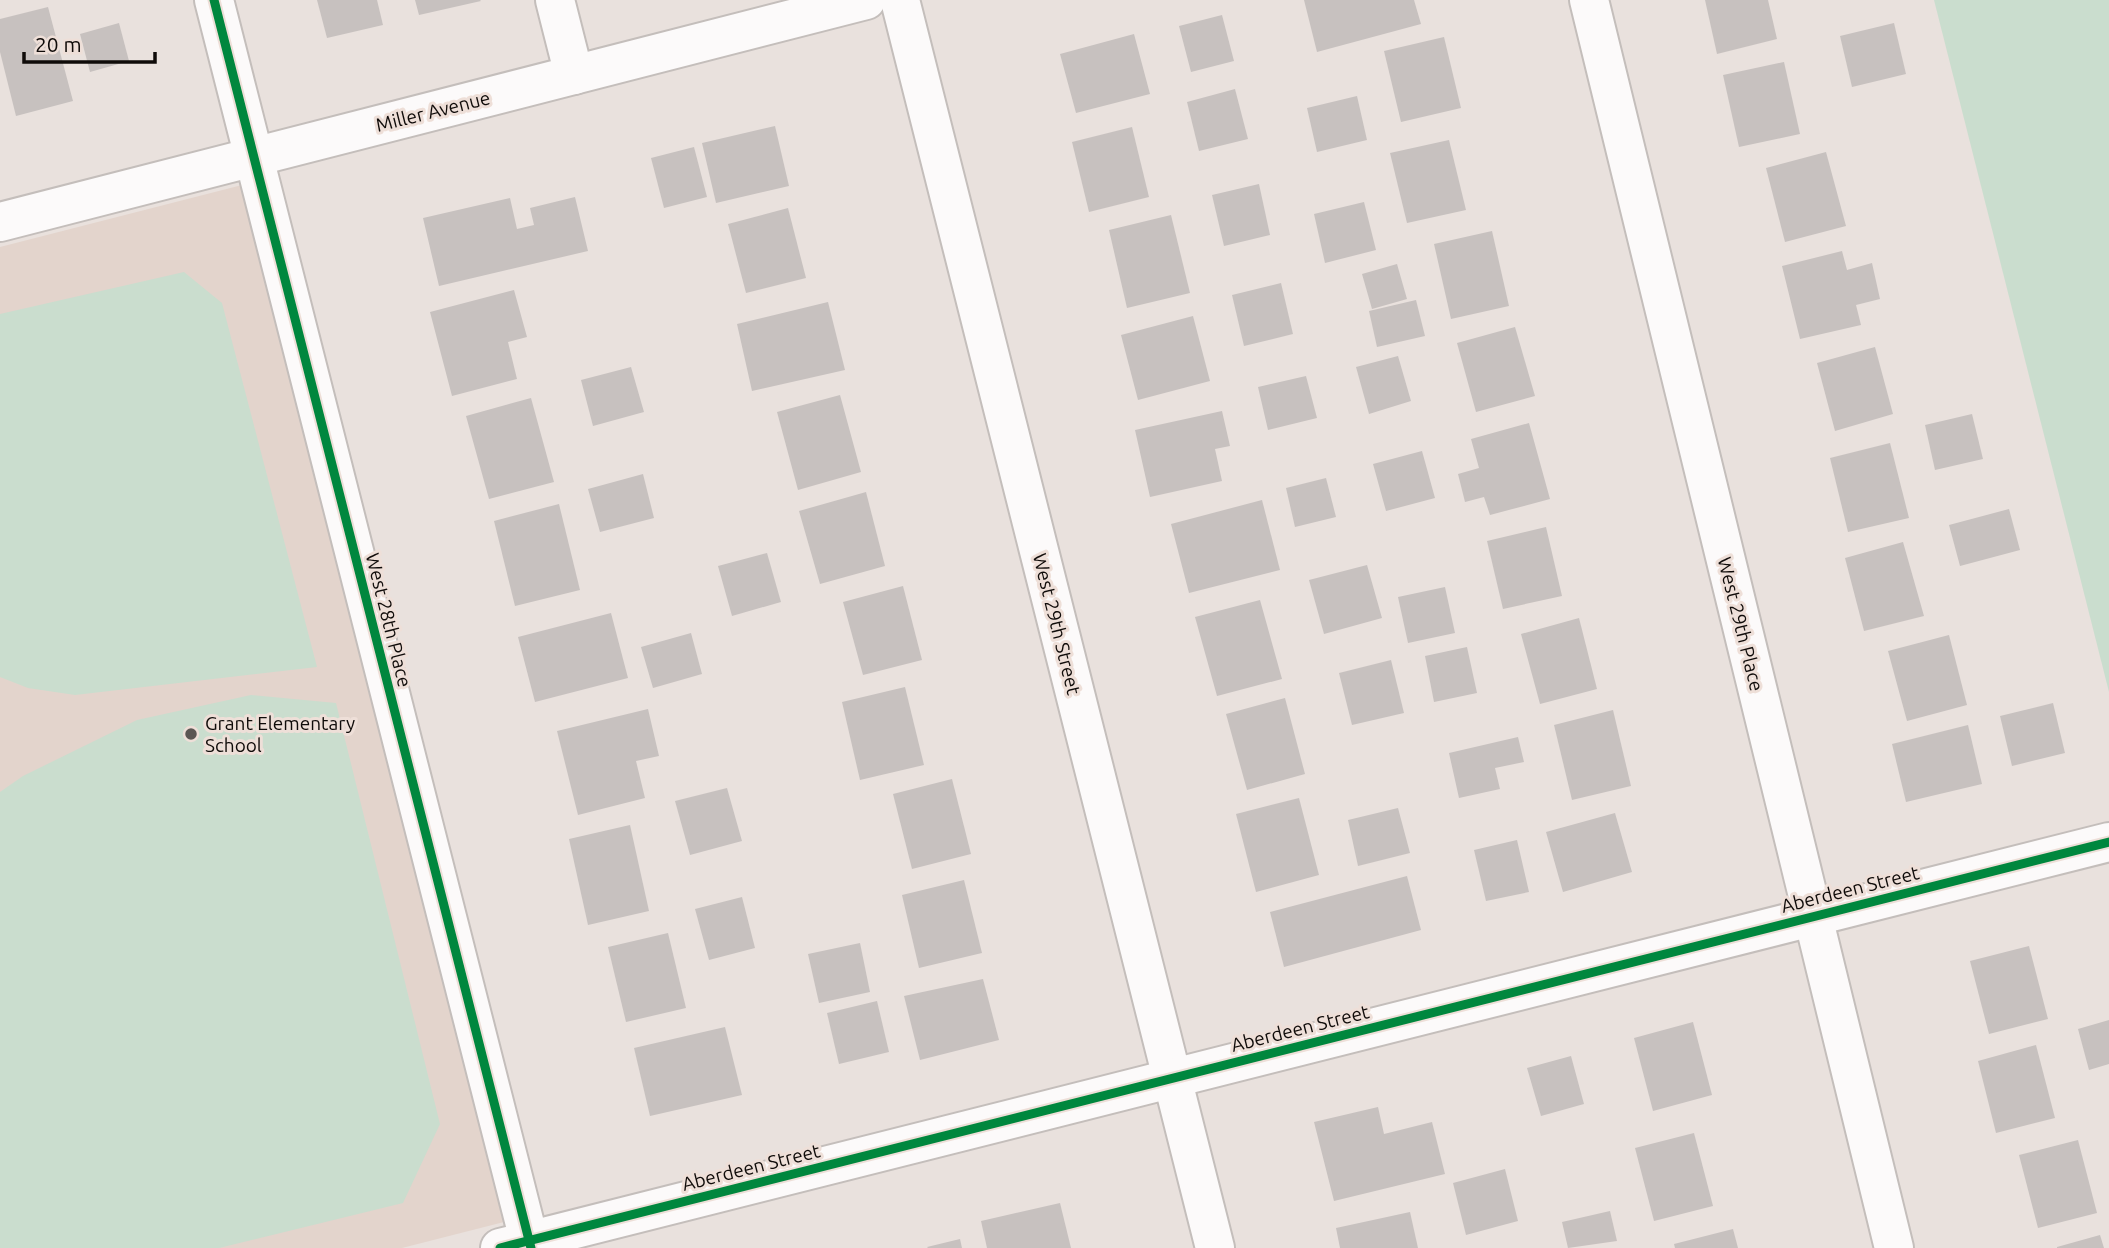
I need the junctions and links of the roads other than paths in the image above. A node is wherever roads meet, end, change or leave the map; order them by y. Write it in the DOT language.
graph roads {
  1 [pos="214,0"];
  2 [pos="555,0"];
  3 [pos="866,0"];
  4 [pos="900,0"];
  5 [pos="1589,0"];
  6 [pos="574,75"];
  7 [pos="254,157"];
  8 [pos="0,222"];
  9 [pos="2109,842"];
  10 [pos="1812,917"];
  11 [pos="1172,1079"];
  12 [pos="520,1246"];
  13 [pos="1215,1248"];
  14 [pos="1894,1248"];
  1 -- 7 [label="street, West 28th Place"];
  2 -- 6 [label="street"];
  3 -- 6 [label="street, Miller Avenue"];
  4 -- 11 [label="street, West 29th Street"];
  5 -- 10 [label="street, West 29th Place"];
  6 -- 7 [label="street, Miller Avenue"];
  7 -- 8 [label="street, Miller Avenue"];
  7 -- 12 [label="street, West 28th Place"];
  9 -- 10 [label="street, Aberdeen Street"];
  10 -- 11 [label="street, Aberdeen Street"];
  10 -- 14 [label="street, West 29th Place"];
  11 -- 12 [label="street, Aberdeen Street"];
  11 -- 13 [label="street, West 29th Street"];
}
